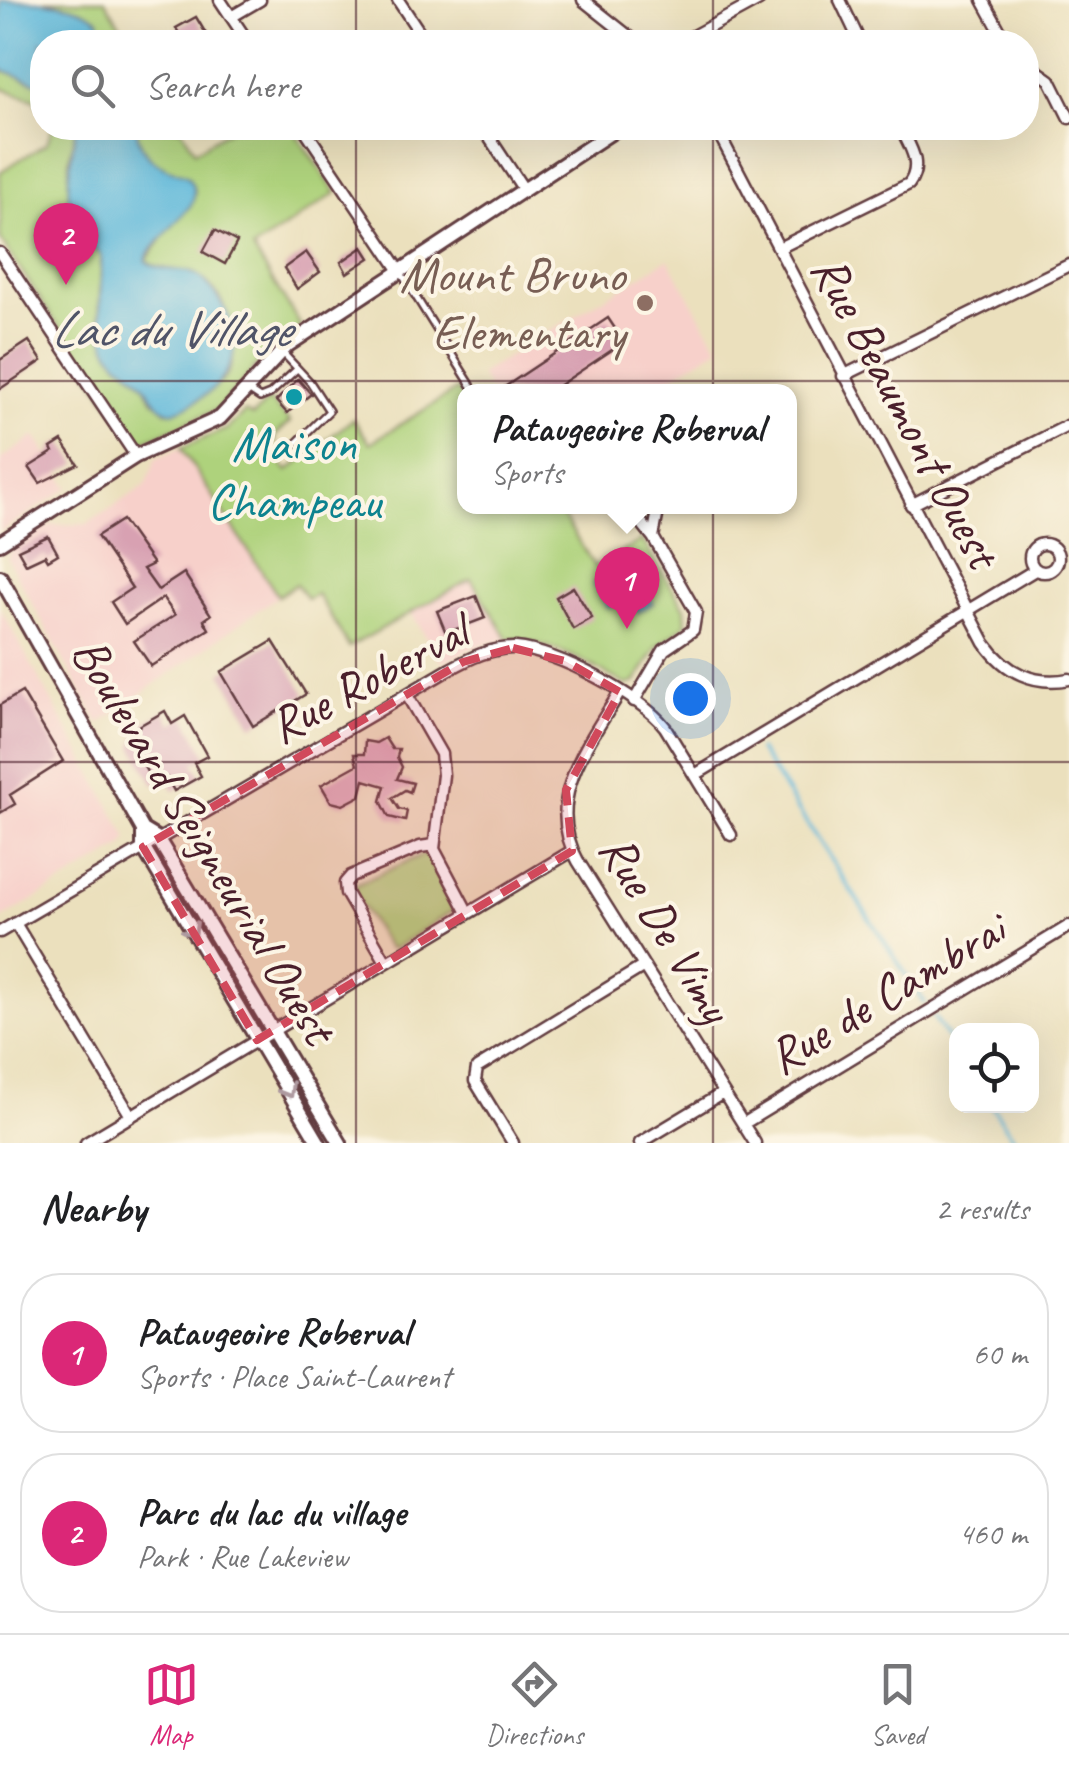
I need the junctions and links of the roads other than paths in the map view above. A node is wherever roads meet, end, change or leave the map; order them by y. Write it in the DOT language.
graph roads {
  1 [pos="220,0"];
  2 [pos="260,0"];
  3 [pos="398,0"];
  4 [pos="583,0"];
  5 [pos="759,0"];
  6 [pos="840,0"];
  7 [pos="983,0"];
  8 [pos="231,18"];
  9 [pos="240,30"];
  10 [pos="418,30"];
  11 [pos="621,30"];
  12 [pos="704,30"];
  13 [pos="854,30"];
  14 [pos="999,30"];
  15 [pos="1039,72"];
  16 [pos="1069,117"];
  17 [pos="312,140"];
  18 [pos="491,140"];
  19 [pos="600,140"];
  20 [pos="722,140"];
  21 [pos="906,140"];
  22 [pos="524,190"];
  23 [pos="778,248"];
  24 [pos="0,253"];
  25 [pos="1069,264"];
  26 [pos="400,270"];
  27 [pos="281,351"];
  28 [pos="298,369"];
  29 [pos="843,376"];
  30 [pos="470,384"];
  31 [pos="248,390"];
  32 [pos="1069,425"];
  33 [pos="289,450"];
  34 [pos="136,456"];
  35 [pos="911,505"];
  36 [pos="635,514"];
  37 [pos="657,514"];
  38 [pos="654,537"];
  39 [pos="0,543"];
  40 [pos="1034,570"];
  41 [pos="0,577"];
  42 [pos="968,610"];
  43 [pos="1069,679"];
  44 [pos="620,692"];
  45 [pos="406,695"];
  46 [pos="634,700"];
  47 [pos="695,775"];
  48 [pos="143,831"];
  49 [pos="731,835"];
  50 [pos="158,839"];
  51 [pos="434,845"];
  52 [pos="143,847"];
  53 [pos="572,851"];
  54 [pos="468,914"];
  55 [pos="15,923"];
  56 [pos="1069,926"];
  57 [pos="0,932"];
  58 [pos="386,962"];
  59 [pos="644,966"];
  60 [pos="272,1030"];
  61 [pos="257,1040"];
  62 [pos="723,1093"];
  63 [pos="131,1116"];
  64 [pos="742,1124"];
  65 [pos="86,1143"];
  66 [pos="319,1143"];
  67 [pos="340,1143"];
  68 [pos="513,1143"];
  69 [pos="640,1143"];
  70 [pos="754,1143"];
  1 -- 8 [label="street"];
  2 -- 8 [label="street"];
  3 -- 10 [label="street"];
  4 -- 11 [label="street"];
  5 -- 12 [label="street"];
  6 -- 13 [label="street"];
  7 -- 14 [label="street"];
  8 -- 9 [label="street"];
  15 -- 16 [label="street"];
  17 -- 26 [label="street"];
  18 -- 22 [label="street"];
  19 -- 22 [label="street"];
  20 -- 23 [label="street, Rue Beaumont Ouest"];
  21 -- 23 [label="street"];
  22 -- 26 [label="street"];
  23 -- 29 [label="street, Rue Beaumont Ouest"];
  24 -- 34 [label="street"];
  25 -- 29 [label="street"];
  26 -- 27 [label="street"];
  26 -- 30 [label="lane"];
  27 -- 28 [label="lane"];
  27 -- 31 [label="street"];
  28 -- 31 [label="lane"];
  28 -- 33 [label="lane"];
  29 -- 35 [label="street, Rue Beaumont Ouest"];
  31 -- 34 [label="street"];
  32 -- 35 [label="street"];
  34 -- 39 [label="street"];
  35 -- 42 [label="street, Rue Beaumont Ouest"];
  36 -- 38 [label="street"];
  37 -- 38 [label="street"];
  38 -- 46 [label="street"];
  40 -- 42 [label="street"];
  41 -- 48 [label="street, Boulevard Seigneurial Ouest"];
  42 -- 43 [label="street, Rue Beaumont Ouest"];
  42 -- 47 [label="street"];
  44 -- 45 [label="street, Rue Roberval"];
  44 -- 46 [label="street, Rue Roberval"];
  44 -- 53 [label="street, Rue De Vimy"];
  45 -- 50 [label="street, Rue Roberval"];
  45 -- 51 [label="street"];
  46 -- 47 [label="street, Rue Roberval"];
  47 -- 49 [label="street, Rue Roberval"];
  48 -- 50 [label="street, Boulevard Seigneurial Ouest"];
  48 -- 52 [label="street"];
  50 -- 52 [label="street, Rue Roberval"];
  50 -- 60 [label="street, Boulevard Seigneurial Ouest"];
  51 -- 54 [label="street"];
  51 -- 58 [label="street"];
  52 -- 55 [label="street, Rue Roberval"];
  52 -- 61 [label="street, Boulevard Seigneurial Ouest, one-way"];
  53 -- 54 [label="street"];
  53 -- 59 [label="street, Rue De Vimy"];
  54 -- 58 [label="street"];
  55 -- 57 [label="street, Rue Roberval"];
  55 -- 63 [label="street"];
  56 -- 64 [label="street, Rue de Cambrai"];
  58 -- 60 [label="street"];
  59 -- 62 [label="street, Rue De Vimy"];
  59 -- 68 [label="street"];
  60 -- 61 [label="street"];
  60 -- 67 [label="street, Boulevard Seigneurial Ouest"];
  61 -- 63 [label="street"];
  61 -- 66 [label="street, Boulevard Seigneurial Ouest, one-way"];
  62 -- 64 [label="street, Rue De Vimy"];
  62 -- 69 [label="street, Rue de Cambrai"];
  63 -- 65 [label="street"];
  64 -- 70 [label="street, Rue De Vimy"];
}
